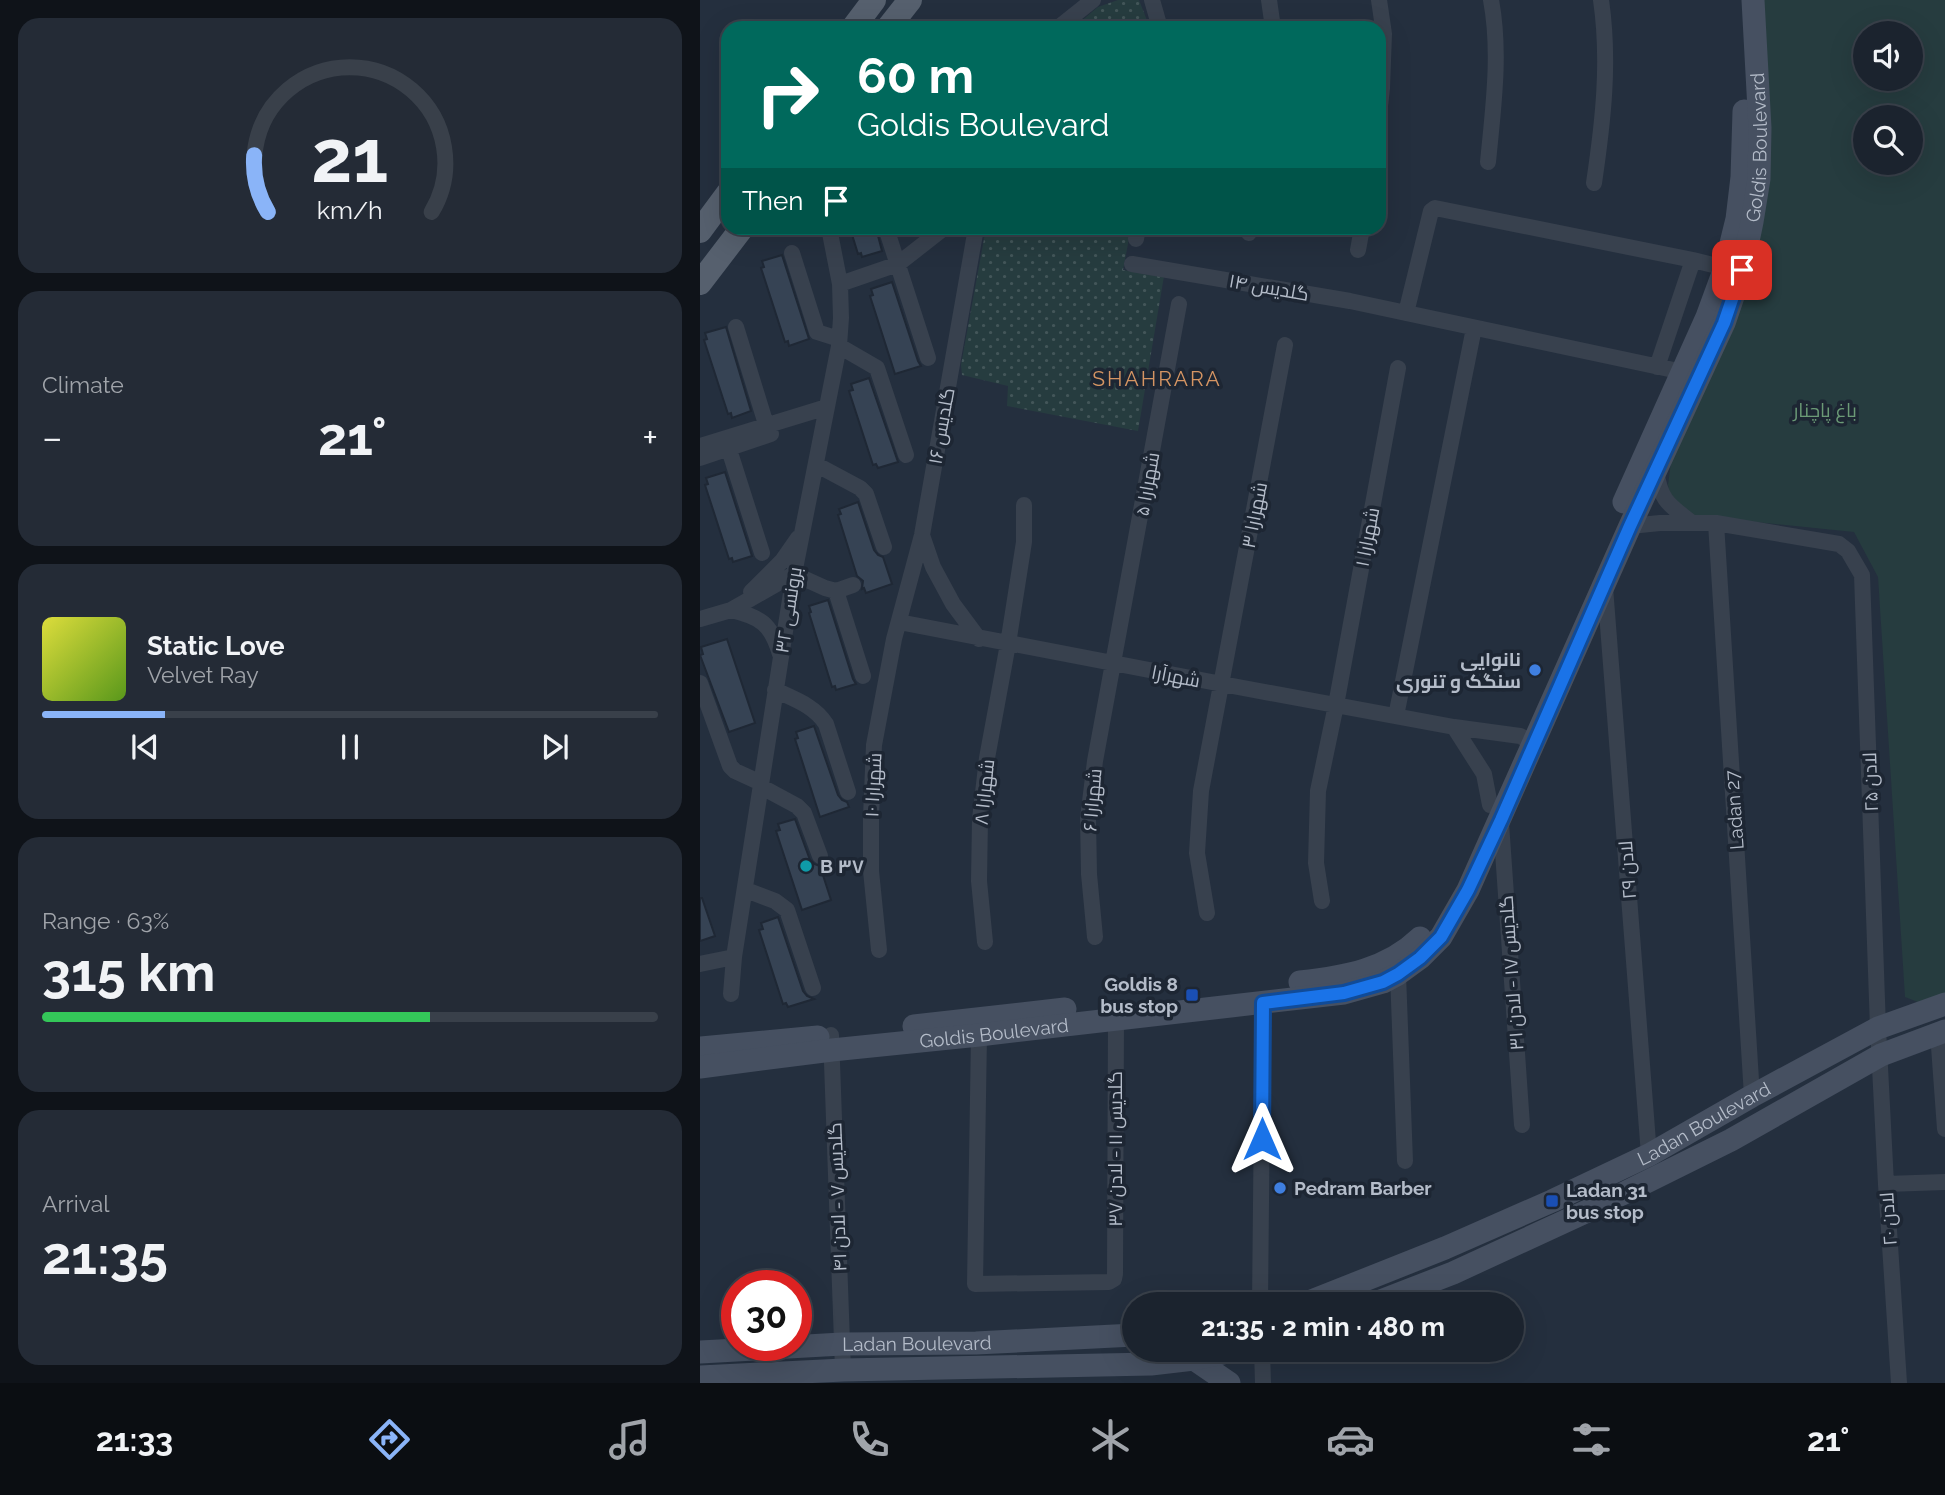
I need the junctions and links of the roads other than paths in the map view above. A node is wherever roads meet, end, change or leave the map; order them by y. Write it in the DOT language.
graph roads {
  1 [pos="874,0"];
  2 [pos="910,0"];
  3 [pos="1093,0"];
  4 [pos="1152,0"];
  5 [pos="1269,0"];
  6 [pos="1379,0"];
  7 [pos="1491,0"];
  8 [pos="1601,0"];
  9 [pos="1737,0"];
  10 [pos="1753,0"];
  11 [pos="858,21"];
  12 [pos="894,21"];
  13 [pos="1067,21"];
  14 [pos="1158,21"];
  15 [pos="1272,21"];
  16 [pos="1382,21"];
  17 [pos="1488,162"];
  18 [pos="1594,183"];
  19 [pos="721,203"];
  20 [pos="700,230"];
  21 [pos="737,235"];
  22 [pos="830,235"];
  23 [pos="888,235"];
  24 [pos="935,235"];
  25 [pos="975,235"];
  26 [pos="1361,235"];
  27 [pos="1358,250"];
  28 [pos="792,253"];
  29 [pos="1693,260"];
  30 [pos="898,264"];
  31 [pos="1132,264"];
  32 [pos="1725,268"];
  33 [pos="700,283"];
  34 [pos="841,284"];
  35 [pos="1179,304"];
  36 [pos="1406,313"];
  37 [pos="736,327"];
  38 [pos="1474,328"];
  39 [pos="839,342"];
  40 [pos="1285,345"];
  41 [pos="928,358"];
  42 [pos="1657,367"];
  43 [pos="1398,368"];
  44 [pos="1683,372"];
  45 [pos="826,412"];
  46 [pos="768,430"];
  47 [pos="727,443"];
  48 [pos="700,446"];
  49 [pos="906,455"];
  50 [pos="700,458"];
  51 [pos="817,465"];
  52 [pos="1656,471"];
  53 [pos="1024,505"];
  54 [pos="1691,522"];
  55 [pos="1716,523"];
  56 [pos="1630,526"];
  57 [pos="801,533"];
  58 [pos="922,535"];
  59 [pos="884,547"];
  60 [pos="762,553"];
  61 [pos="794,574"];
  62 [pos="853,584"];
  63 [pos="1604,585"];
  64 [pos="836,590"];
  65 [pos="731,610"];
  66 [pos="700,619"];
  67 [pos="899,622"];
  68 [pos="979,639"];
  69 [pos="1008,644"];
  70 [pos="780,657"];
  71 [pos="1115,664"];
  72 [pos="863,676"];
  73 [pos="700,683"];
  74 [pos="1222,684"];
  75 [pos="775,690"];
  76 [pos="1336,705"];
  77 [pos="1396,716"];
  78 [pos="1454,727"];
  79 [pos="1527,740"];
  80 [pos="760,785"];
  81 [pos="848,792"];
  82 [pos="1496,813"];
  83 [pos="820,856"];
  84 [pos="746,890"];
  85 [pos="1322,901"];
  86 [pos="1207,913"];
  87 [pos="1095,937"];
  88 [pos="985,942"];
  89 [pos="879,950"];
  90 [pos="734,957"];
  91 [pos="700,964"];
  92 [pos="1398,974"];
  93 [pos="813,988"];
  94 [pos="731,994"];
  95 [pos="1263,1003"];
  96 [pos="1945,1004"];
  97 [pos="1116,1019"];
  98 [pos="1878,1028"];
  99 [pos="1941,1032"];
  100 [pos="979,1035"];
  101 [pos="832,1043"];
  102 [pos="700,1048"];
  103 [pos="1881,1055"];
  104 [pos="700,1067"];
  105 [pos="1752,1096"];
  106 [pos="1522,1125"];
  107 [pos="1945,1129"];
  108 [pos="1649,1155"];
  109 [pos="1405,1161"];
  110 [pos="1945,1182"];
  111 [pos="1886,1184"];
  112 [pos="1261,1292"];
  113 [pos="1333,1292"];
  114 [pos="1404,1292"];
  115 [pos="1122,1336"];
  116 [pos="842,1344"];
  117 [pos="700,1352"];
  118 [pos="1168,1362"];
  119 [pos="1198,1362"];
  120 [pos="1262,1362"];
  121 [pos="843,1370"];
  122 [pos="700,1377"];
  123 [pos="1229,1383"];
  124 [pos="1262,1383"];
  125 [pos="1899,1383"];
  1 -- 11 [label="main road"];
  2 -- 12 [label="main road"];
  3 -- 13 [label="street"];
  4 -- 14 [label="street"];
  5 -- 15 [label="street"];
  6 -- 16 [label="street"];
  7 -- 17 [label="street"];
  8 -- 18 [label="street"];
  9 -- 32 [label="street, Goldis Boulevard"];
  10 -- 52 [label="street, Goldis Boulevard"];
  19 -- 20 [label="main road"];
  21 -- 33 [label="main road"];
  22 -- 34 [label="street, برونسی ۳۲"];
  23 -- 30 [label="street"];
  24 -- 30 [label="street"];
  25 -- 58 [label="street, گلدیس ۱۶"];
  26 -- 27 [label="street"];
  28 -- 39 [label="street"];
  29 -- 32 [label="street"];
  29 -- 36 [label="street"];
  29 -- 42 [label="street"];
  30 -- 34 [label="street"];
  30 -- 41 [label="street"];
  31 -- 36 [label="street, گلدیس ۱۴"];
  32 -- 44 [label="street, Goldis Boulevard"];
  34 -- 39 [label="street, برونسی ۳۲"];
  35 -- 71 [label="street, شهرارا ۵"];
  36 -- 38 [label="street, گلدیس ۱۴"];
  37 -- 46 [label="street"];
  38 -- 42 [label="street, گلدیس ۱۴"];
  38 -- 77 [label="street"];
  39 -- 45 [label="street, برونسی ۳۲"];
  39 -- 49 [label="street"];
  40 -- 74 [label="street, شهرارا ۳"];
  42 -- 44 [label="street, گلدیس ۱۴"];
  43 -- 76 [label="street, شهرارا ۱"];
  44 -- 79 [label="street, Goldis Boulevard"];
  45 -- 46 [label="street"];
  45 -- 51 [label="street, برونسی ۳۲"];
  46 -- 47 [label="street"];
  47 -- 48 [label="street"];
  47 -- 50 [label="street"];
  47 -- 60 [label="street"];
  51 -- 57 [label="street, برونسی ۳۲"];
  51 -- 59 [label="street"];
  52 -- 54 [label="street"];
  52 -- 56 [label="street, Goldis Boulevard"];
  53 -- 69 [label="street, شهرارا ۸"];
  54 -- 55 [label="street"];
  54 -- 56 [label="street"];
  55 -- 98 [label="street, لادن ۲۵"];
  55 -- 105 [label="street, Ladan 27"];
  56 -- 63 [label="street, Goldis Boulevard"];
  57 -- 61 [label="street, برونسی ۳۲"];
  57 -- 65 [label="street"];
  58 -- 67 [label="street, گلدیس ۱۶"];
  58 -- 68 [label="street"];
  61 -- 64 [label="street"];
  61 -- 65 [label="street"];
  61 -- 70 [label="street, برونسی ۳۲"];
  62 -- 64 [label="street"];
  63 -- 79 [label="street, Goldis Boulevard"];
  63 -- 108 [label="street, لادن ۲۹"];
  64 -- 72 [label="street"];
  65 -- 66 [label="street"];
  65 -- 70 [label="street"];
  67 -- 68 [label="street, شهرآرا"];
  67 -- 89 [label="street, شهرارا ۱۰"];
  68 -- 69 [label="street, شهرآرا"];
  69 -- 71 [label="street, شهرآرا"];
  69 -- 88 [label="street, شهرارا ۸"];
  70 -- 75 [label="street, برونسی ۳۲"];
  71 -- 74 [label="street, شهرآرا"];
  71 -- 87 [label="street, شهرارا ۶"];
  73 -- 80 [label="street"];
  74 -- 76 [label="street, شهرآرا"];
  74 -- 86 [label="street, شهرارا ۳"];
  75 -- 80 [label="street, برونسی ۳۲"];
  75 -- 81 [label="street"];
  76 -- 77 [label="street, شهرآرا"];
  76 -- 85 [label="street, شهرارا ۱"];
  77 -- 78 [label="street, شهرآرا"];
  78 -- 79 [label="street, شهرآرا"];
  78 -- 82 [label="street, گلدیس ۱۷ - لادن ۳۱"];
  79 -- 82 [label="street, Goldis Boulevard"];
  80 -- 83 [label="street"];
  80 -- 84 [label="street, برونسی ۳۲"];
  82 -- 92 [label="street, Goldis Boulevard"];
  82 -- 101 [label="street, Goldis Boulevard"];
  82 -- 106 [label="street, گلدیس ۱۷ - لادن ۳۱"];
  84 -- 90 [label="street, برونسی ۳۲"];
  84 -- 93 [label="street"];
  90 -- 91 [label="street"];
  90 -- 94 [label="street, برونسی ۳۲"];
  92 -- 95 [label="street, Goldis Boulevard"];
  92 -- 109 [label="street"];
  95 -- 97 [label="street, Goldis Boulevard"];
  95 -- 112 [label="street"];
  96 -- 98 [label="street, Ladan Boulevard"];
  97 -- 100 [label="street, Goldis Boulevard"];
  97 -- 100 [label="street, گلدیس ۱۱ - لادن ۳۷"];
  98 -- 103 [label="street, لادن ۲۵"];
  98 -- 105 [label="street, Ladan Boulevard"];
  99 -- 103 [label="street, Ladan Boulevard"];
  99 -- 107 [label="street"];
  100 -- 101 [label="street, Goldis Boulevard"];
  101 -- 102 [label="street, Goldis Boulevard"];
  101 -- 104 [label="street, Goldis Boulevard"];
  101 -- 116 [label="street, گلدیس ۷ - لادن ۴۱"];
  103 -- 111 [label="street, لادن ۲۰"];
  103 -- 114 [label="street, Ladan Boulevard"];
  105 -- 108 [label="street, Ladan Boulevard"];
  108 -- 113 [label="street, Ladan Boulevard"];
  110 -- 111 [label="street"];
  111 -- 125 [label="street, لادن ۲۰"];
  115 -- 116 [label="street, Ladan Boulevard"];
  116 -- 117 [label="street, Ladan Boulevard"];
  116 -- 121 [label="street, گلدیس ۷ - لادن ۴۱"];
  118 -- 121 [label="street, Ladan Boulevard"];
  119 -- 123 [label="street"];
  120 -- 124 [label="street"];
  121 -- 122 [label="street, Ladan Boulevard"];
}
